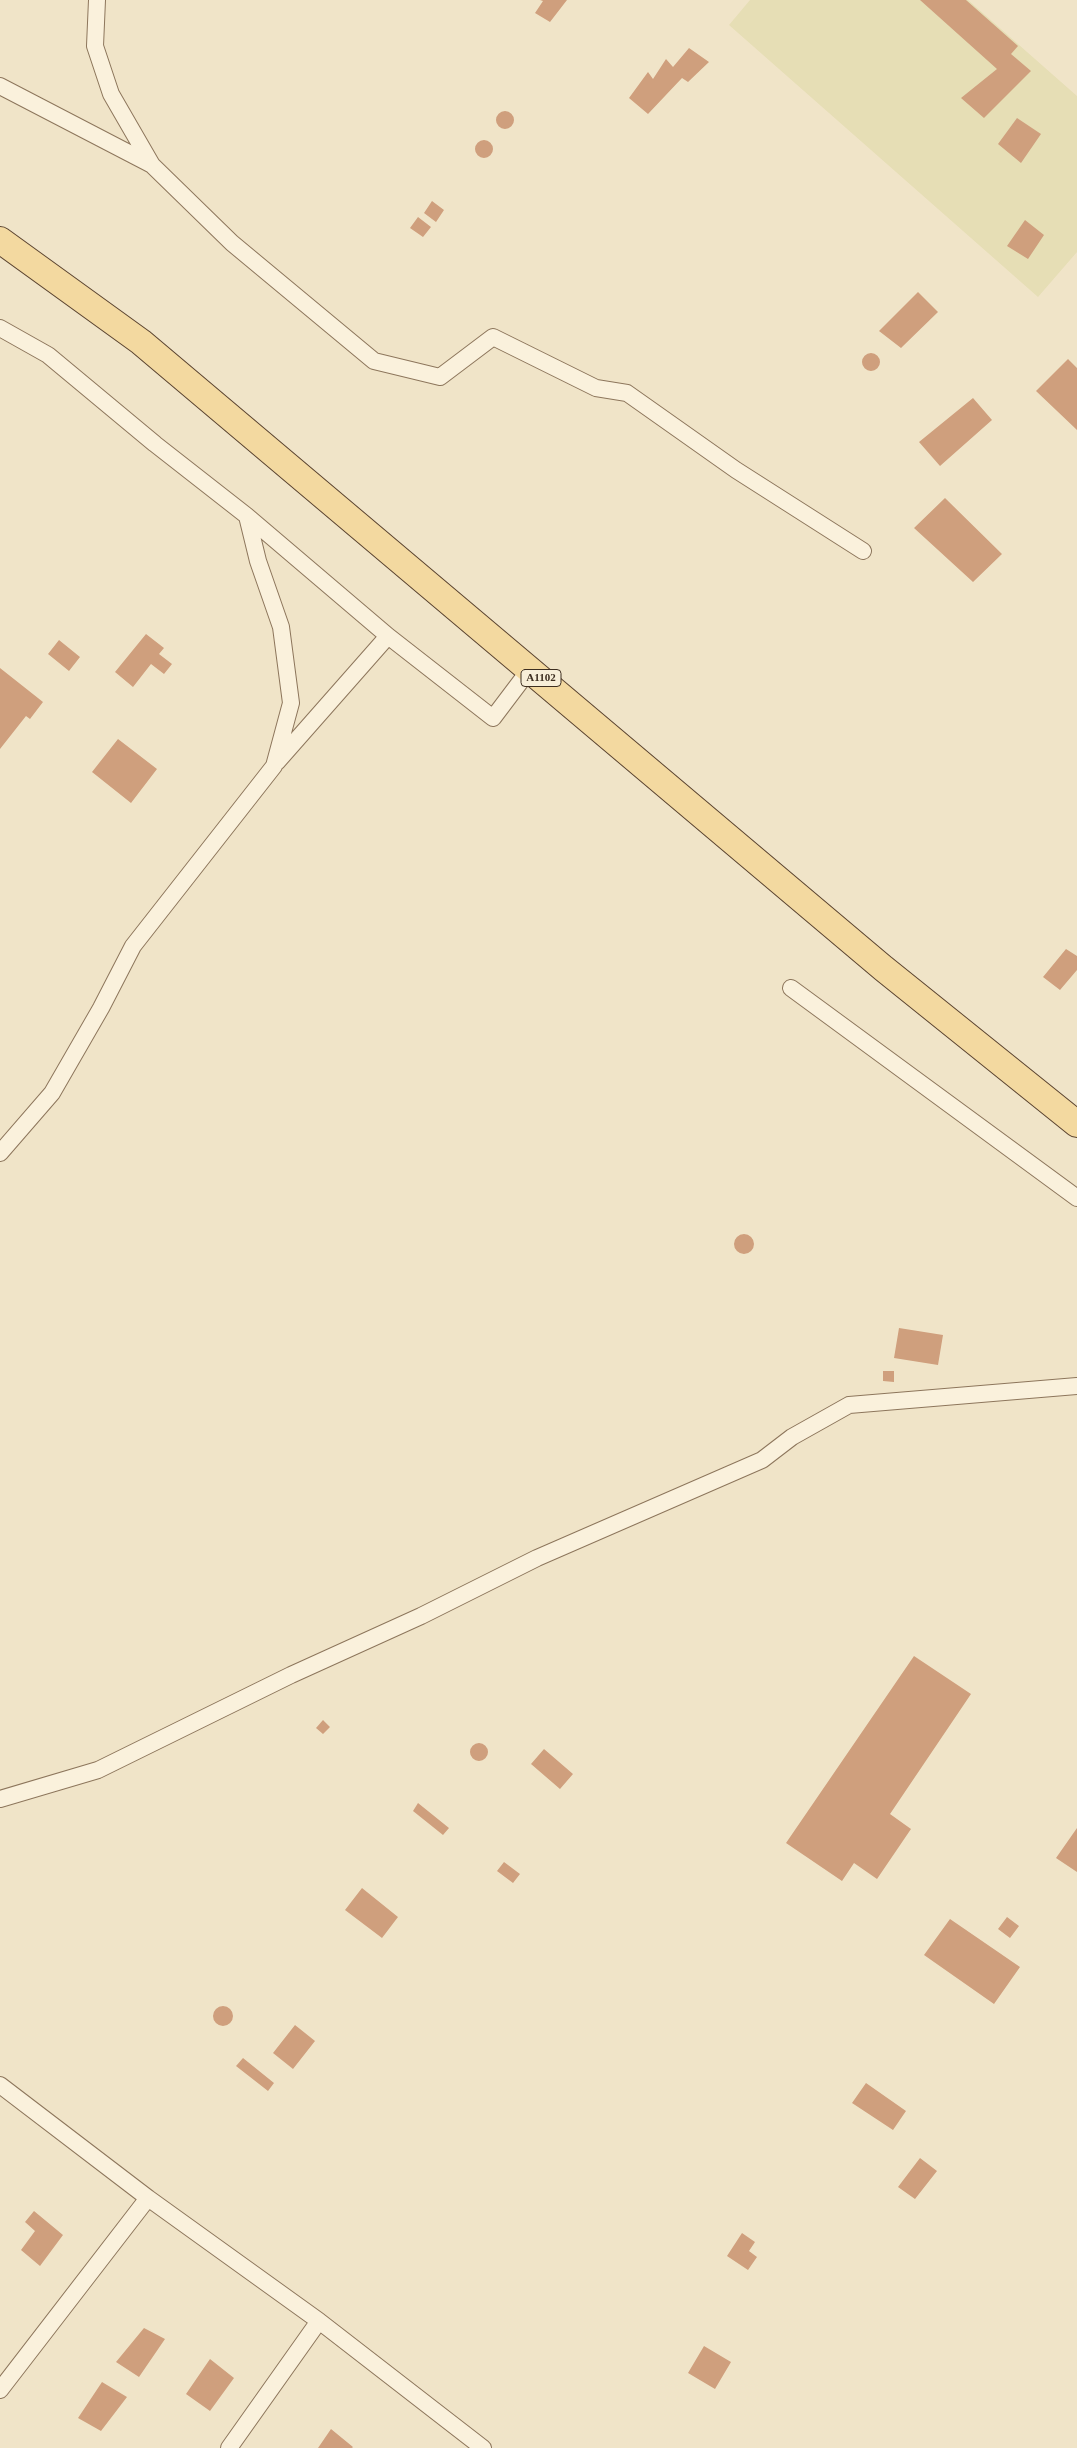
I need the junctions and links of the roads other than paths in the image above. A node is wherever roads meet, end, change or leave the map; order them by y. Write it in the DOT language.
graph roads {
  1 [pos="97,0"];
  2 [pos="0,86"];
  3 [pos="152,165"];
  4 [pos="0,240"];
  5 [pos="0,328"];
  6 [pos="248,516"];
  7 [pos="863,551"];
  8 [pos="388,636"];
  9 [pos="530,669"];
  10 [pos="274,766"];
  11 [pos="791,988"];
  12 [pos="1077,1124"];
  13 [pos="0,1153"];
  14 [pos="1077,1198"];
  15 [pos="1077,1386"];
  16 [pos="0,1799"];
  17 [pos="0,2085"];
  18 [pos="148,2198"];
  19 [pos="319,2321"];
  20 [pos="0,2390"];
  21 [pos="229,2448"];
  22 [pos="483,2448"];
  1 -- 3 [label="street"];
  2 -- 3 [label="street"];
  3 -- 7 [label="street"];
  4 -- 9 [label="main road, A1102"];
  5 -- 6 [label="street"];
  6 -- 8 [label="street"];
  6 -- 10 [label="street"];
  8 -- 9 [label="street"];
  8 -- 10 [label="street"];
  9 -- 12 [label="main road, A1102"];
  10 -- 13 [label="street"];
  11 -- 14 [label="street"];
  15 -- 16 [label="street"];
  17 -- 18 [label="street"];
  18 -- 19 [label="street"];
  18 -- 20 [label="street"];
  19 -- 21 [label="street"];
  19 -- 22 [label="street"];
}
